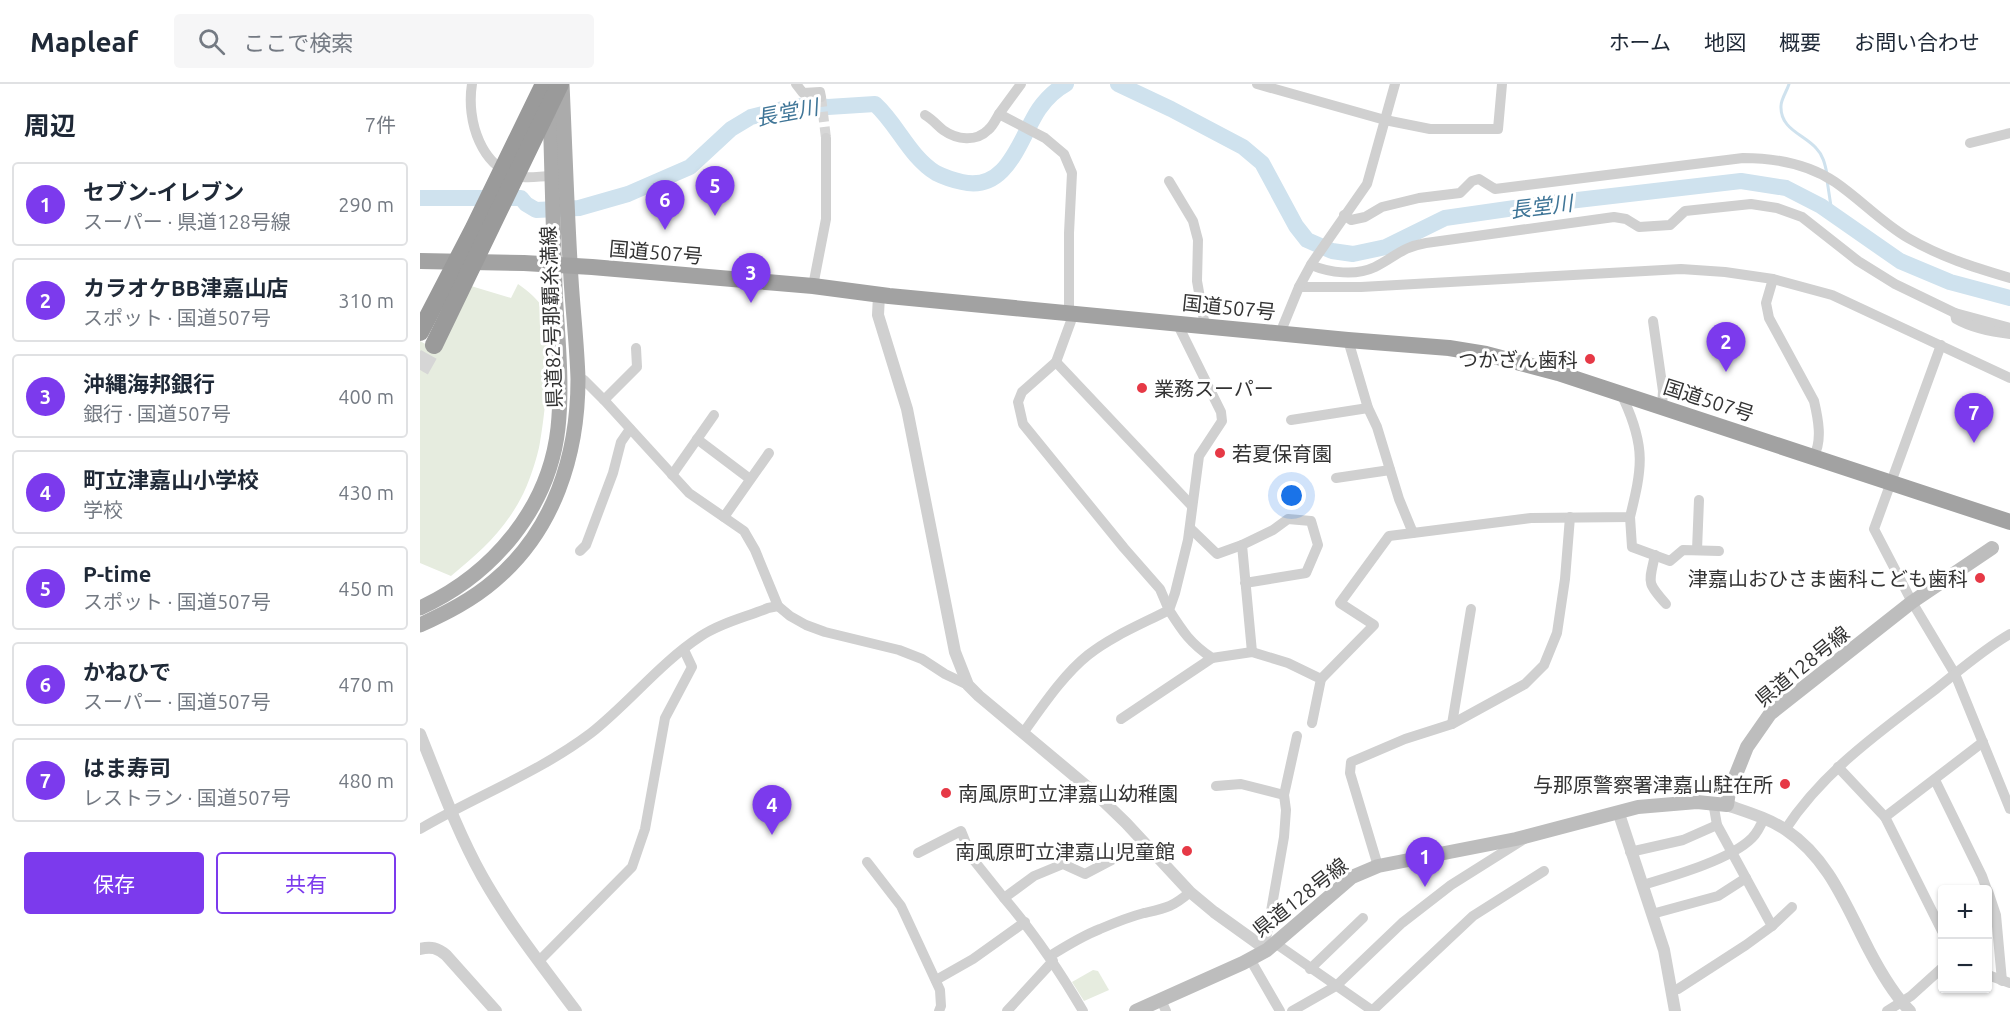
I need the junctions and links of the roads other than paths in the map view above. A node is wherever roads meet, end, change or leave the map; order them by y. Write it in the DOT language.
graph roads {
  1 [pos="472,84"];
  2 [pos="544,84"];
  3 [pos="549,84"];
  4 [pos="561,84"];
  5 [pos="796,84"];
  6 [pos="1021,84"];
  7 [pos="1257,84"];
  8 [pos="1395,84"];
  9 [pos="1502,84"];
  10 [pos="821,97"];
  11 [pos="999,114"];
  12 [pos="925,115"];
  13 [pos="1385,120"];
  14 [pos="2010,133"];
  15 [pos="826,138"];
  16 [pos="1970,143"];
  17 [pos="1169,181"];
  18 [pos="557,184"];
  19 [pos="1343,217"];
  20 [pos="420,261"];
  21 [pos="1312,264"];
  22 [pos="562,265"];
  23 [pos="2010,278"];
  24 [pos="1773,279"];
  25 [pos="813,286"];
  26 [pos="1299,287"];
  27 [pos="879,295"];
  28 [pos="1068,312"];
  29 [pos="1653,321"];
  30 [pos="1177,323"];
  31 [pos="1205,326"];
  32 [pos="1992,328"];
  33 [pos="2010,328"];
  34 [pos="420,332"];
  35 [pos="1283,334"];
  36 [pos="2010,334"];
  37 [pos="1348,340"];
  38 [pos="434,345"];
  39 [pos="1941,345"];
  40 [pos="636,348"];
  41 [pos="1056,362"];
  42 [pos="578,378"];
  43 [pos="2010,378"];
  44 [pos="1626,395"];
  45 [pos="604,400"];
  46 [pos="1662,407"];
  47 [pos="1368,408"];
  48 [pos="714,415"];
  49 [pos="1291,420"];
  50 [pos="630,429"];
  51 [pos="697,439"];
  52 [pos="769,453"];
  53 [pos="1813,457"];
  54 [pos="1390,470"];
  55 [pos="672,475"];
  56 [pos="1336,478"];
  57 [pos="750,479"];
  58 [pos="1891,483"];
  59 [pos="1699,500"];
  60 [pos="1192,506"];
  61 [pos="724,517"];
  62 [pos="1570,517"];
  63 [pos="1630,517"];
  64 [pos="2010,522"];
  65 [pos="1190,528"];
  66 [pos="1413,533"];
  67 [pos="1242,545"];
  68 [pos="1992,548"];
  69 [pos="1698,550"];
  70 [pos="580,551"];
  71 [pos="1719,551"];
  72 [pos="1654,555"];
  73 [pos="1245,583"];
  74 [pos="1912,603"];
  75 [pos="1666,604"];
  76 [pos="778,606"];
  77 [pos="420,608"];
  78 [pos="1471,609"];
  79 [pos="1169,610"];
  80 [pos="420,625"];
  81 [pos="2010,634"];
  82 [pos="684,650"];
  83 [pos="1252,652"];
  84 [pos="1212,658"];
  85 [pos="1955,674"];
  86 [pos="1321,679"];
  87 [pos="968,685"];
  88 [pos="1121,718"];
  89 [pos="1312,723"];
  90 [pos="1452,724"];
  91 [pos="1023,733"];
  92 [pos="420,734"];
  93 [pos="1297,736"];
  94 [pos="1983,742"];
  95 [pos="1838,767"];
  96 [pos="1935,780"];
  97 [pos="1216,786"];
  98 [pos="1284,795"];
  99 [pos="1720,803"];
  100 [pos="2010,809"];
  101 [pos="451,810"];
  102 [pos="1619,814"];
  103 [pos="1764,818"];
  104 [pos="1885,818"];
  105 [pos="1717,825"];
  106 [pos="420,830"];
  107 [pos="1785,830"];
  108 [pos="1529,836"];
  109 [pos="1144,843"];
  110 [pos="1732,851"];
  111 [pos="1630,852"];
  112 [pos="918,853"];
  113 [pos="867,862"];
  114 [pos="1378,866"];
  115 [pos="1544,871"];
  116 [pos="1746,878"];
  117 [pos="1643,885"];
  118 [pos="1985,885"];
  119 [pos="1190,892"];
  120 [pos="1004,898"];
  121 [pos="1992,904"];
  122 [pos="1792,907"];
  123 [pos="1652,914"];
  124 [pos="1363,918"];
  125 [pos="1025,922"];
  126 [pos="1938,923"];
  127 [pos="1772,926"];
  128 [pos="1268,946"];
  129 [pos="420,949"];
  130 [pos="1052,959"];
  131 [pos="1250,959"];
  132 [pos="539,961"];
  133 [pos="1310,969"];
  134 [pos="1938,972"];
  135 [pos="1992,977"];
  136 [pos="936,980"];
  137 [pos="2006,982"];
  138 [pos="1336,986"];
  139 [pos="1672,990"];
  140 [pos="1164,1005"];
  141 [pos="1906,1007"];
  142 [pos="496,1011"];
  143 [pos="576,1011"];
  144 [pos="939,1011"];
  145 [pos="1007,1011"];
  146 [pos="1083,1011"];
  147 [pos="1136,1011"];
  148 [pos="1280,1011"];
  149 [pos="1292,1011"];
  150 [pos="1372,1011"];
  151 [pos="1674,1011"];
  152 [pos="1887,1011"];
  1 -- 18 [label="street"];
  2 -- 34 [label="highway, bridge"];
  3 -- 18 [label="main road, 県道82号那覇糸満線"];
  4 -- 18 [label="main road, 県道82号那覇糸満線"];
  4 -- 38 [label="highway, bridge"];
  5 -- 10 [label="street"];
  6 -- 11 [label="street"];
  7 -- 13 [label="street"];
  8 -- 13 [label="street"];
  9 -- 13 [label="street"];
  11 -- 12 [label="street"];
  11 -- 28 [label="street"];
  13 -- 19 [label="street"];
  14 -- 16 [label="street"];
  15 -- 25 [label="street"];
  17 -- 31 [label="street"];
  18 -- 22 [label="main road, 県道82号那覇糸満線"];
  19 -- 21 [label="street"];
  19 -- 23 [label="street"];
  20 -- 22 [label="highway, 国道507号"];
  21 -- 26 [label="street"];
  21 -- 32 [label="street"];
  22 -- 25 [label="highway, 国道507号"];
  22 -- 42 [label="main road, 県道82号那覇糸満線"];
  22 -- 77 [label="main road, 県道82号那覇糸満線"];
  24 -- 26 [label="street"];
  24 -- 39 [label="street"];
  24 -- 53 [label="street"];
  25 -- 27 [label="highway, 国道507号"];
  26 -- 35 [label="street"];
  27 -- 28 [label="highway, 国道507号"];
  27 -- 87 [label="street"];
  28 -- 30 [label="highway, 国道507号"];
  28 -- 41 [label="street"];
  29 -- 46 [label="street"];
  30 -- 31 [label="highway, 国道507号"];
  30 -- 60 [label="street"];
  31 -- 35 [label="highway, 国道507号"];
  32 -- 33 [label="street"];
  32 -- 36 [label="street"];
  35 -- 37 [label="highway, 国道507号"];
  37 -- 44 [label="highway, 国道507号"];
  37 -- 47 [label="street"];
  39 -- 43 [label="street"];
  39 -- 58 [label="street"];
  40 -- 45 [label="street"];
  41 -- 60 [label="street"];
  41 -- 79 [label="street"];
  42 -- 45 [label="street"];
  42 -- 80 [label="main road, 県道82号那覇糸満線"];
  44 -- 46 [label="highway, 国道507号"];
  44 -- 63 [label="street"];
  45 -- 50 [label="street"];
  46 -- 53 [label="highway, 国道507号"];
  47 -- 49 [label="street"];
  47 -- 54 [label="street"];
  48 -- 51 [label="street"];
  50 -- 55 [label="street"];
  50 -- 70 [label="street"];
  51 -- 55 [label="street"];
  51 -- 57 [label="street"];
  52 -- 57 [label="street"];
  53 -- 58 [label="highway, 国道507号"];
  54 -- 56 [label="street"];
  54 -- 66 [label="street"];
  55 -- 61 [label="street"];
  57 -- 61 [label="street"];
  58 -- 64 [label="highway, 国道507号"];
  58 -- 74 [label="street"];
  59 -- 69 [label="street"];
  60 -- 65 [label="street"];
  61 -- 76 [label="street"];
  62 -- 63 [label="street"];
  62 -- 66 [label="street"];
  62 -- 90 [label="street"];
  63 -- 72 [label="street"];
  65 -- 67 [label="street"];
  65 -- 79 [label="street"];
  66 -- 86 [label="street"];
  67 -- 73 [label="street"];
  67 -- 73 [label="street"];
  68 -- 74 [label="main road, 県道128号線"];
  69 -- 71 [label="street"];
  69 -- 72 [label="street"];
  72 -- 75 [label="street"];
  73 -- 83 [label="street"];
  74 -- 85 [label="street"];
  74 -- 99 [label="main road, 県道128号線"];
  76 -- 82 [label="street"];
  76 -- 87 [label="street"];
  78 -- 90 [label="street"];
  79 -- 84 [label="street"];
  79 -- 91 [label="street"];
  81 -- 85 [label="street"];
  82 -- 101 [label="street"];
  82 -- 132 [label="street"];
  83 -- 84 [label="street"];
  83 -- 86 [label="street"];
  84 -- 88 [label="street"];
  85 -- 94 [label="street"];
  85 -- 95 [label="street"];
  86 -- 89 [label="street"];
  87 -- 91 [label="street"];
  90 -- 114 [label="street"];
  91 -- 109 [label="street"];
  92 -- 101 [label="street"];
  93 -- 98 [label="street"];
  94 -- 96 [label="street"];
  94 -- 100 [label="street"];
  95 -- 104 [label="street"];
  95 -- 107 [label="street"];
  96 -- 104 [label="street"];
  96 -- 118 [label="street"];
  97 -- 98 [label="street"];
  98 -- 128 [label="street"];
  99 -- 102 [label="main road, 県道128号線"];
  99 -- 103 [label="street"];
  99 -- 105 [label="street"];
  101 -- 106 [label="street"];
  101 -- 132 [label="street"];
  102 -- 108 [label="main road, 県道128号線"];
  102 -- 111 [label="street"];
  103 -- 107 [label="street"];
  103 -- 110 [label="street"];
  104 -- 126 [label="street"];
  105 -- 110 [label="street"];
  105 -- 111 [label="street"];
  107 -- 141 [label="street"];
  108 -- 114 [label="main road, 県道128号線"];
  108 -- 138 [label="street"];
  109 -- 119 [label="street"];
  109 -- 120 [label="street"];
  110 -- 116 [label="street"];
  110 -- 117 [label="street"];
  111 -- 117 [label="street"];
  112 -- 120 [label="street"];
  113 -- 136 [label="street"];
  114 -- 128 [label="main road, 県道128号線"];
  115 -- 150 [label="street"];
  116 -- 123 [label="street"];
  116 -- 127 [label="street"];
  117 -- 123 [label="street"];
  119 -- 128 [label="street"];
  119 -- 130 [label="street"];
  120 -- 125 [label="street"];
  121 -- 137 [label="street"];
  122 -- 127 [label="street"];
  123 -- 139 [label="street"];
  124 -- 133 [label="street"];
  125 -- 130 [label="street"];
  125 -- 136 [label="street"];
  127 -- 139 [label="street"];
  128 -- 131 [label="main road, 県道128号線"];
  128 -- 133 [label="street"];
  129 -- 142 [label="street"];
  130 -- 145 [label="street"];
  130 -- 146 [label="street"];
  131 -- 140 [label="main road, 県道128号線"];
  131 -- 148 [label="street"];
  132 -- 143 [label="street"];
  133 -- 138 [label="street"];
  134 -- 141 [label="street"];
  135 -- 137 [label="street"];
  136 -- 144 [label="street"];
  138 -- 149 [label="street"];
  138 -- 150 [label="street"];
  139 -- 151 [label="street"];
  140 -- 147 [label="main road, 県道128号線"];
  141 -- 152 [label="street"];
}
